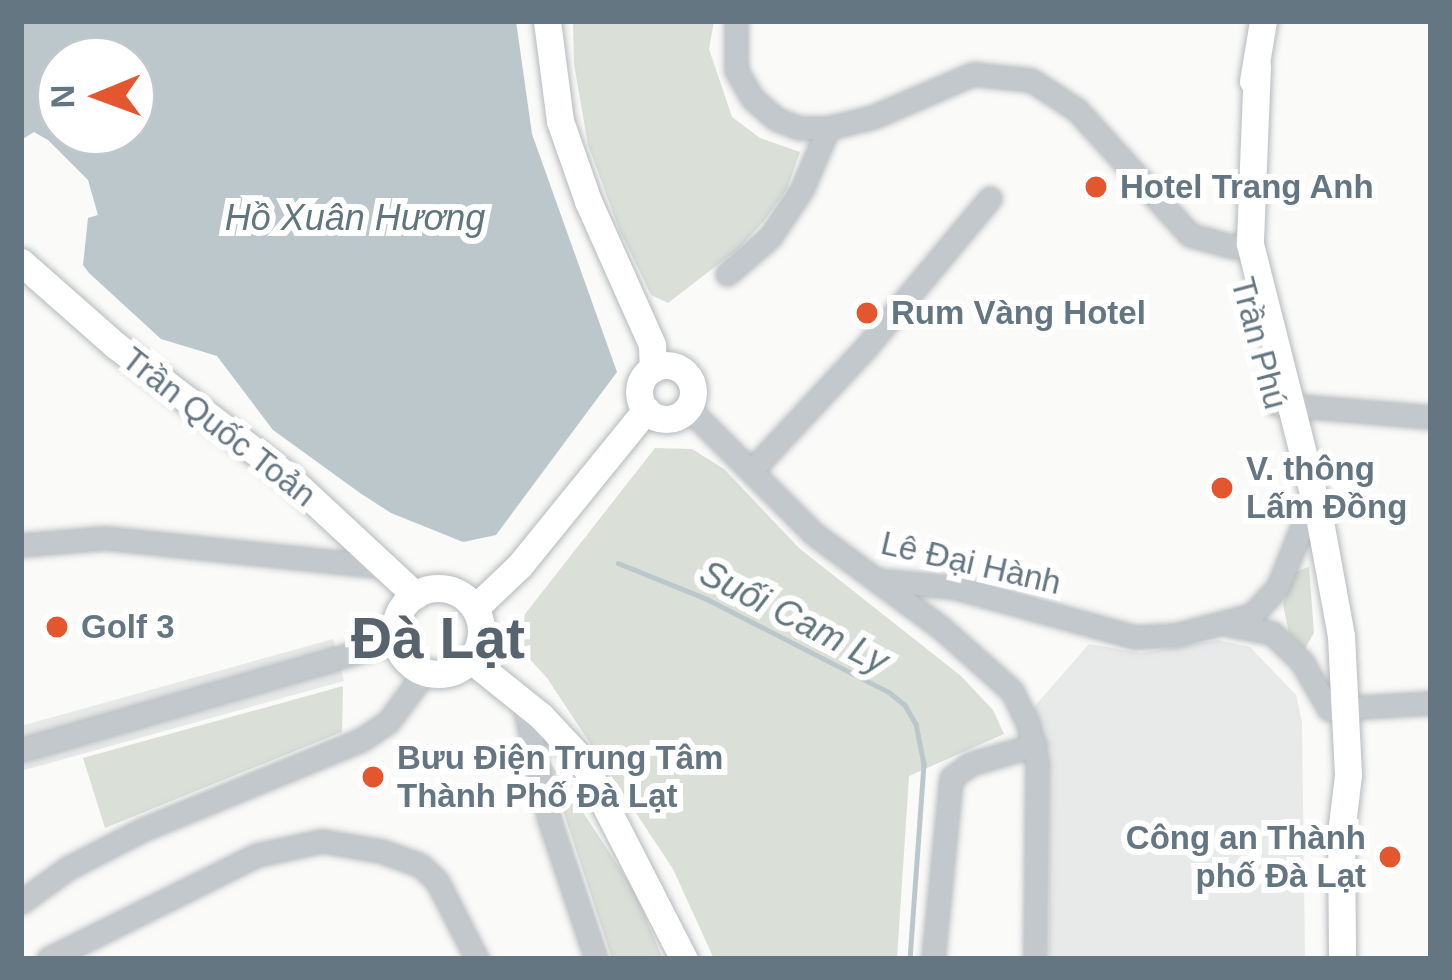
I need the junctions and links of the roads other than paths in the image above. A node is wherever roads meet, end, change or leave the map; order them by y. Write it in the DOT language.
graph roads {
  1 [pos="548,21"];
  2 [pos="736,21"];
  3 [pos="1263,21"];
  4 [pos="829,128"];
  5 [pos="989,198"];
  6 [pos="1242,245"];
  7 [pos="21,262"];
  8 [pos="727,274"];
  9 [pos="652,369"];
  10 [pos="1284,404"];
  11 [pos="688,408"];
  12 [pos="646,410"];
  13 [pos="1431,417"];
  14 [pos="752,470"];
  15 [pos="1312,517"];
  16 [pos="21,545"];
  17 [pos="385,567"];
  18 [pos="870,580"];
  19 [pos="415,595"];
  20 [pos="475,608"];
  21 [pos="1229,625"];
  22 [pos="397,641"];
  23 [pos="470,659"];
  24 [pos="425,672"];
  25 [pos="523,700"];
  26 [pos="1431,704"];
  27 [pos="1337,708"];
  28 [pos="1035,745"];
  29 [pos="21,750"];
  30 [pos="21,902"];
  31 [pos="48,959"];
  32 [pos="477,959"];
  33 [pos="596,959"];
  34 [pos="684,959"];
  35 [pos="933,959"];
  36 [pos="1035,959"];
  37 [pos="1342,959"];
  1 -- 9 [label="main road"];
  2 -- 4 [label="street"];
  3 -- 6 [label="main road, Trần Phú"];
  4 -- 6 [label="street"];
  4 -- 8 [label="street"];
  5 -- 14 [label="street"];
  6 -- 10 [label="main road, Trần Phú"];
  7 -- 17 [label="main road, Trần Quốc Toản"];
  9 -- 11 [label="main road"];
  9 -- 12 [label="main road"];
  10 -- 13 [label="street"];
  10 -- 15 [label="main road, Trần Phú"];
  11 -- 12 [label="main road"];
  11 -- 14 [label="street, Lê Đại Hành"];
  12 -- 20 [label="main road"];
  14 -- 18 [label="street, Lê Đại Hành"];
  15 -- 21 [label="street"];
  15 -- 27 [label="main road, Trần Phú"];
  16 -- 17 [label="street"];
  17 -- 19 [label="main road, Trần Quốc Toản"];
  18 -- 21 [label="street, Lê Đại Hành"];
  18 -- 28 [label="street"];
  19 -- 20 [label="main road"];
  19 -- 22 [label="main road"];
  20 -- 23 [label="main road"];
  21 -- 27 [label="street, Lê Đại Hành"];
  22 -- 24 [label="main road"];
  22 -- 29 [label="street"];
  23 -- 24 [label="main road"];
  23 -- 25 [label="main road"];
  24 -- 30 [label="street"];
  25 -- 33 [label="street"];
  25 -- 34 [label="main road"];
  26 -- 27 [label="street"];
  27 -- 37 [label="main road, Trần Phú"];
  28 -- 35 [label="street"];
  28 -- 36 [label="street"];
  31 -- 32 [label="street"];
}
